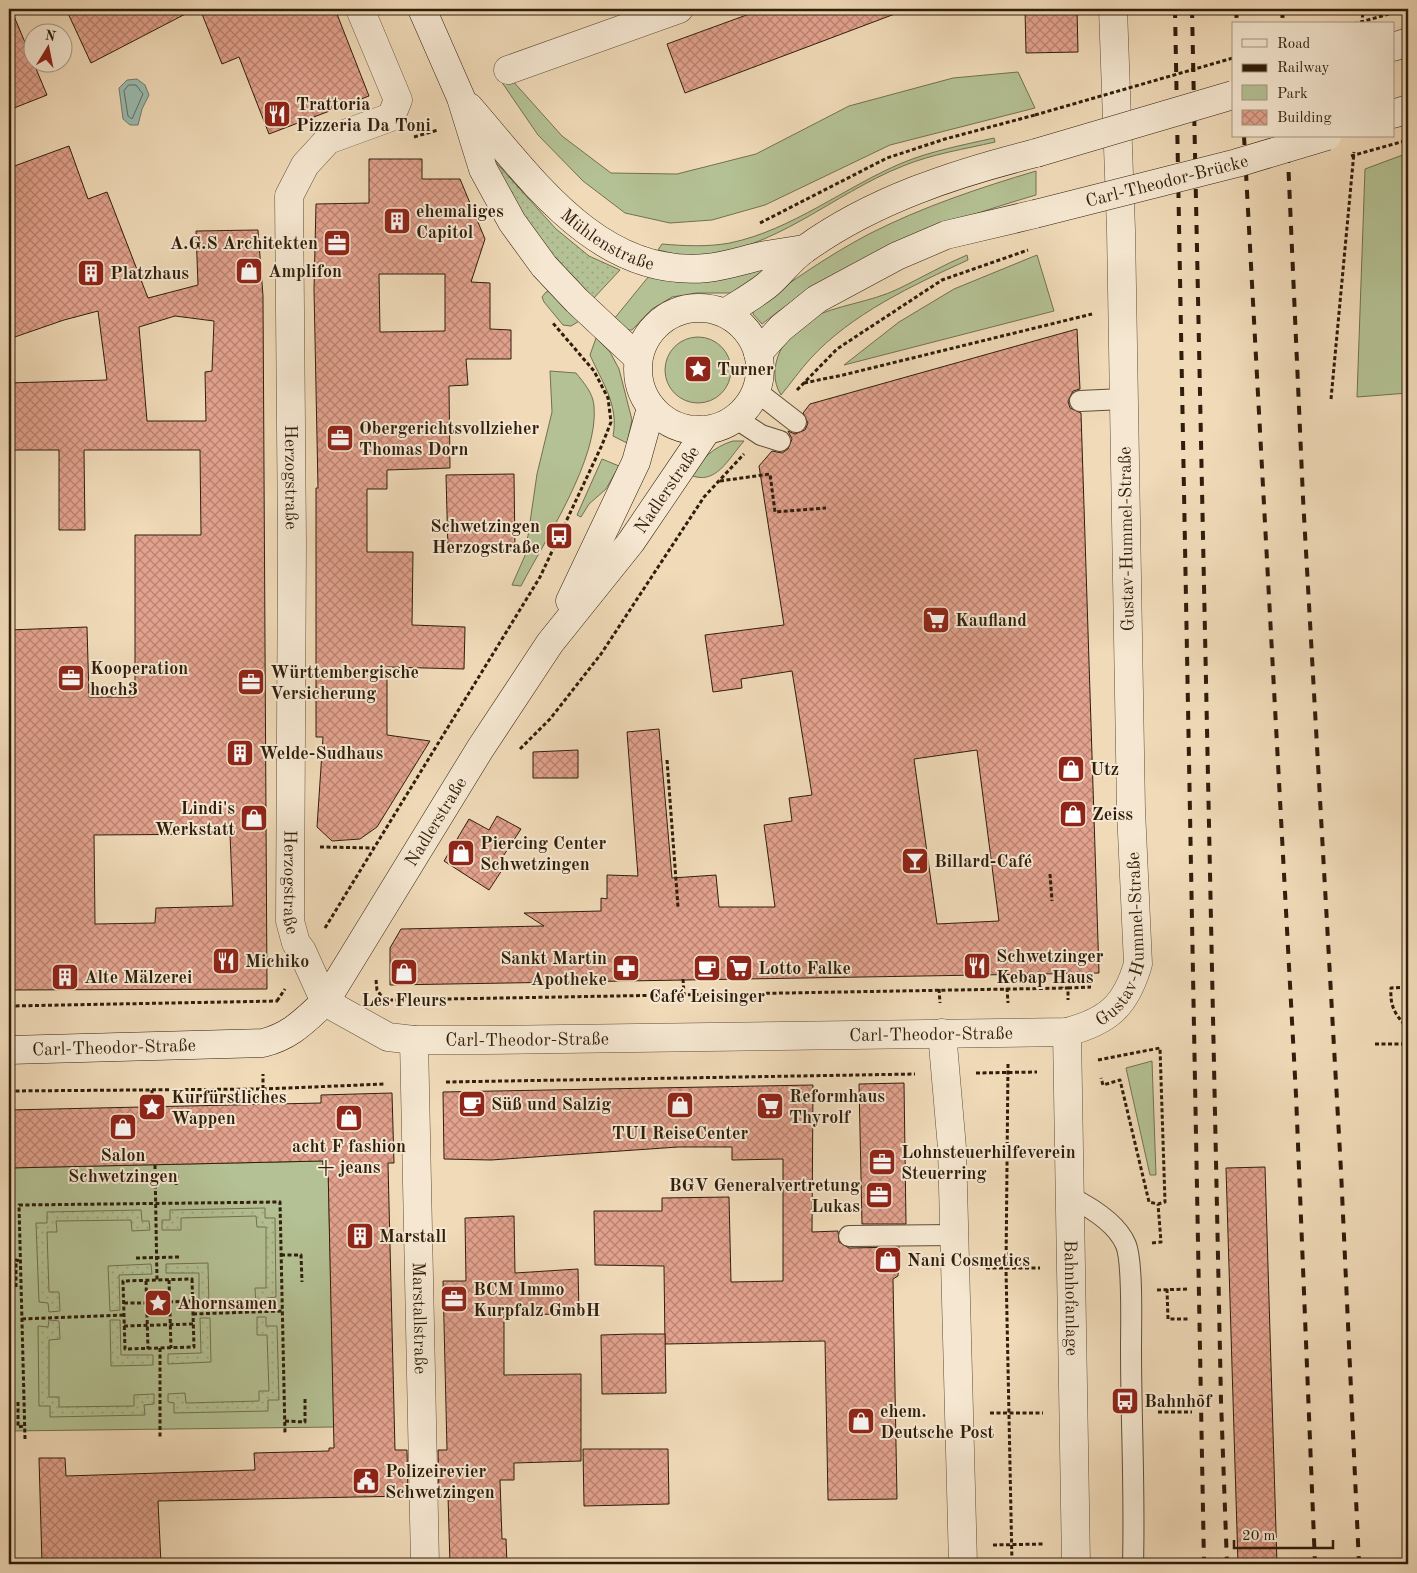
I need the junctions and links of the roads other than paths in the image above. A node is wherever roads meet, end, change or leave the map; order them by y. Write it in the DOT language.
graph roads {
  1 [pos="360,9"];
  2 [pos="422,9"];
  3 [pos="679,9"];
  4 [pos="1113,9"];
  5 [pos="1408,42"];
  6 [pos="1394,47"];
  7 [pos="508,70"];
  8 [pos="1232,94"];
  9 [pos="461,98"];
  10 [pos="1408,109"];
  11 [pos="1394,114"];
  12 [pos="1320,138"];
  13 [pos="804,249"];
  14 [pos="725,313"];
  15 [pos="758,353"];
  16 [pos="638,358"];
  17 [pos="756,391"];
  18 [pos="1124,399"];
  19 [pos="1080,400"];
  20 [pos="651,408"];
  21 [pos="734,418"];
  22 [pos="796,422"];
  23 [pos="707,430"];
  24 [pos="780,441"];
  25 [pos="550,642"];
  26 [pos="325,1002"];
  27 [pos="1067,1032"];
  28 [pos="942,1033"];
  29 [pos="414,1040"];
  30 [pos="9,1050"];
  31 [pos="1070,1197"];
  32 [pos="955,1235"];
  33 [pos="849,1236"];
  34 [pos="963,1554"];
  35 [pos="1076,1554"];
  36 [pos="425,1564"];
  37 [pos="1133,1564"];
  1 -- 26 [label="street, Herzogstraße"];
  2 -- 9 [label="street, Mühlenstraße"];
  3 -- 7 [label="street"];
  4 -- 18 [label="street, Gustav-Hummel-Straße"];
  5 -- 6 [label="street"];
  8 -- 13 [label="street, bridge"];
  9 -- 13 [label="street, Mühlenstraße"];
  9 -- 16 [label="street, Mühlenstraße"];
  10 -- 11 [label="street"];
  12 -- 15 [label="street, Carl-Theodor-Brücke, bridge"];
  13 -- 14 [label="street"];
  14 -- 15 [label="street"];
  14 -- 16 [label="street"];
  15 -- 17 [label="street"];
  16 -- 20 [label="street"];
  17 -- 21 [label="street"];
  17 -- 22 [label="lane"];
  18 -- 19 [label="lane"];
  18 -- 27 [label="street, Gustav-Hummel-Straße"];
  20 -- 23 [label="street"];
  20 -- 25 [label="street, Nadlerstraße"];
  21 -- 23 [label="street"];
  21 -- 24 [label="lane"];
  23 -- 25 [label="street, Nadlerstraße"];
  25 -- 26 [label="street, Nadlerstraße"];
  26 -- 29 [label="street, Carl-Theodor-Straße"];
  26 -- 30 [label="street, Carl-Theodor-Straße"];
  27 -- 28 [label="street, Carl-Theodor-Straße"];
  27 -- 31 [label="street, Bahnhofanlage"];
  28 -- 29 [label="street, Carl-Theodor-Straße"];
  28 -- 32 [label="street"];
  29 -- 36 [label="street, Marstallstraße"];
  31 -- 35 [label="street, Bahnhofanlage"];
  31 -- 37 [label="lane"];
  32 -- 33 [label="lane"];
  32 -- 34 [label="street"];
}
